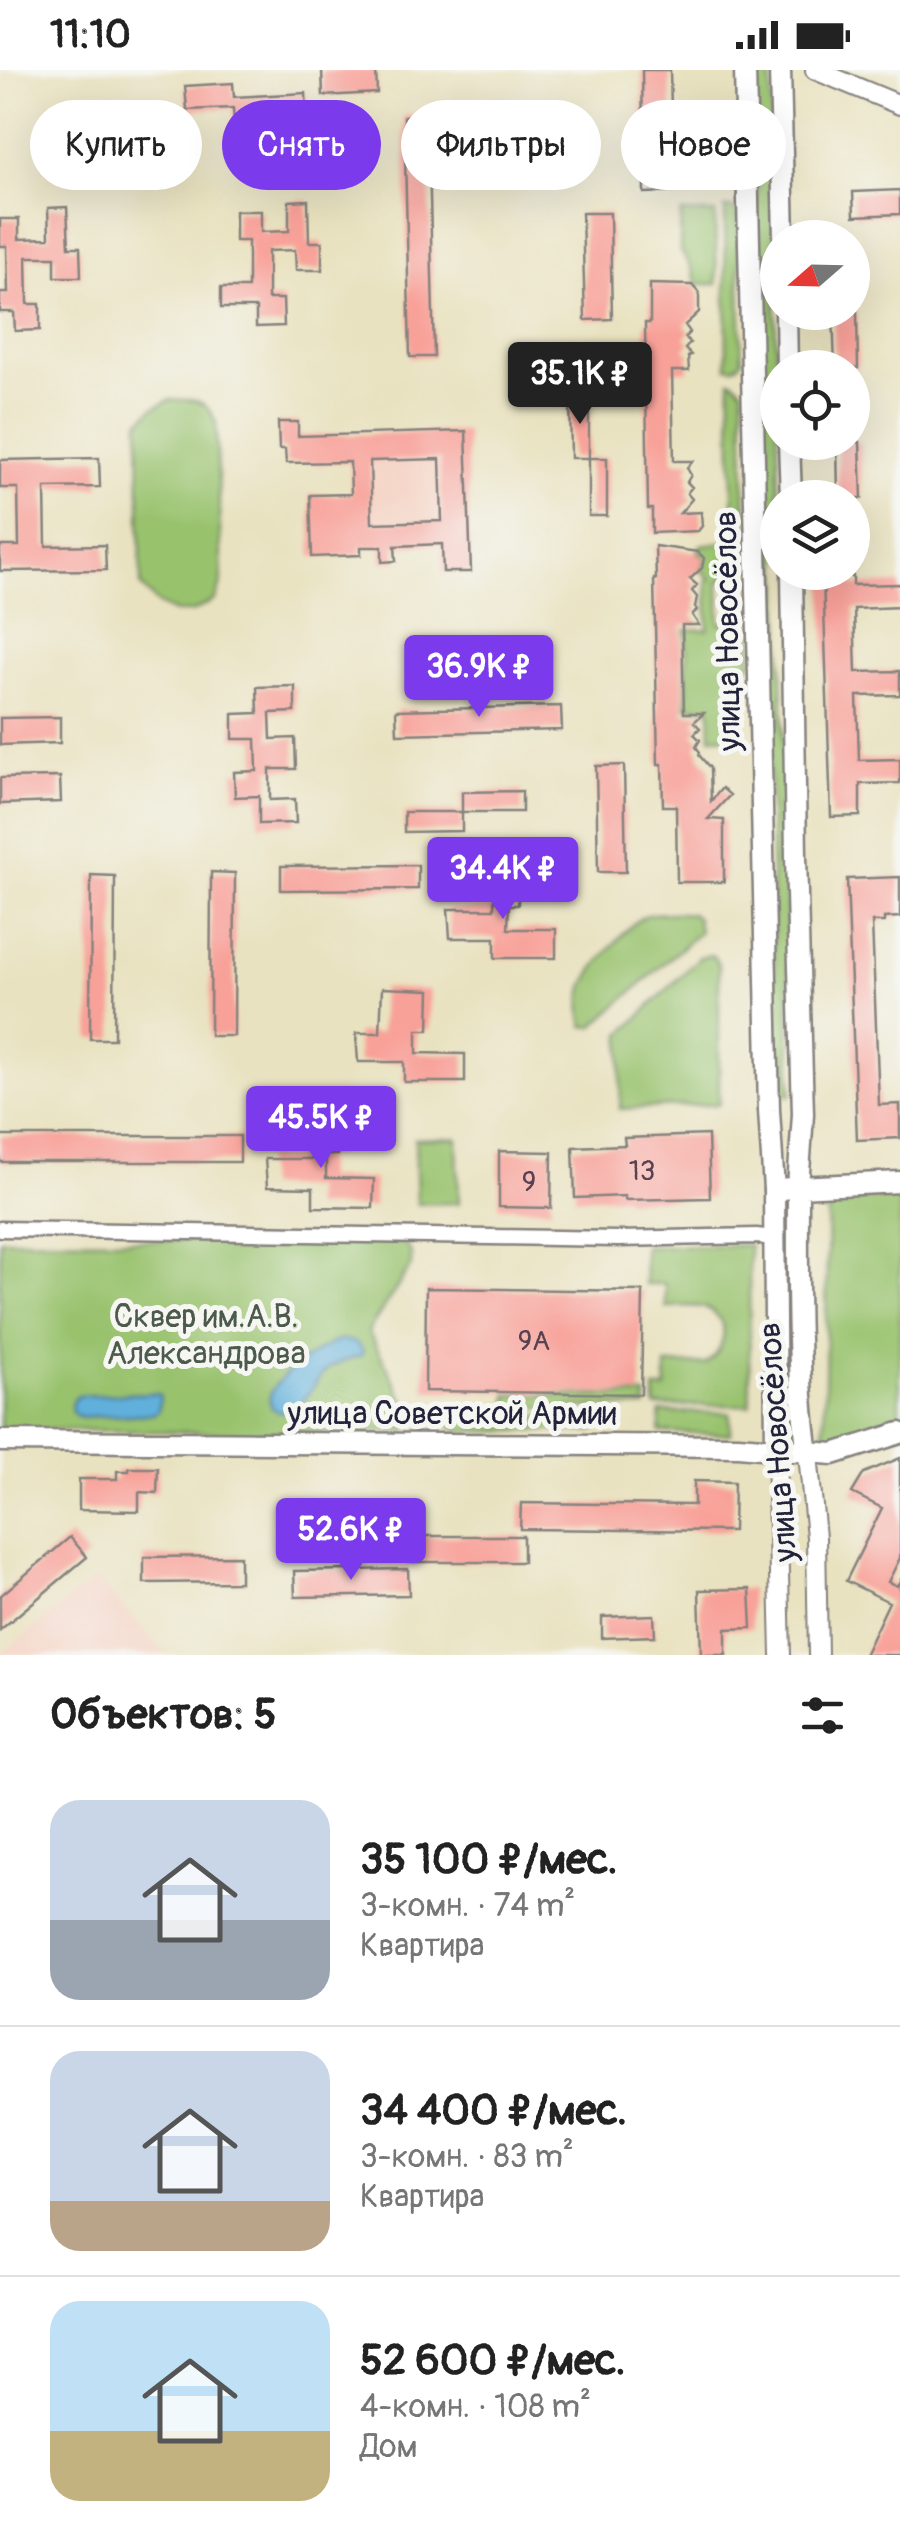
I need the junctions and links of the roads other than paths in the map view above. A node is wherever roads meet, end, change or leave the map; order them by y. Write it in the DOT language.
graph roads {
  1 [pos="745,70"];
  2 [pos="780,70"];
  3 [pos="815,70"];
  4 [pos="900,105"];
  5 [pos="784,220"];
  6 [pos="792,590"];
  7 [pos="900,1182"];
  8 [pos="798,1187"];
  9 [pos="774,1190"];
  10 [pos="0,1229"];
  11 [pos="774,1238"];
  12 [pos="900,1433"];
  13 [pos="0,1441"];
  14 [pos="776,1451"];
  15 [pos="808,1454"];
  16 [pos="818,1634"];
  17 [pos="781,1636"];
  18 [pos="781,1655"];
  19 [pos="818,1655"];
  1 -- 9 [label="main road, улица Новосёлов"];
  2 -- 5 [label="main road"];
  3 -- 4 [label="street"];
  6 -- 8 [label="main road, улица Новосёлов"];
  7 -- 8 [label="main road"];
  8 -- 9 [label="main road"];
  8 -- 15 [label="main road, улица Новосёлов"];
  9 -- 11 [label="main road, улица Новосёлов"];
  10 -- 11 [label="street"];
  11 -- 14 [label="main road, улица Новосёлов"];
  12 -- 15 [label="main road, улица Советской Армии"];
  13 -- 14 [label="main road, улица Советской Армии"];
  14 -- 15 [label="main road, улица Советской Армии"];
  14 -- 17 [label="street, улица Новосёлов"];
  15 -- 16 [label="street, улица Новосёлов"];
  16 -- 17 [label="street"];
  16 -- 19 [label="street, улица Новосёлов"];
  17 -- 18 [label="street, улица Новосёлов"];
}
